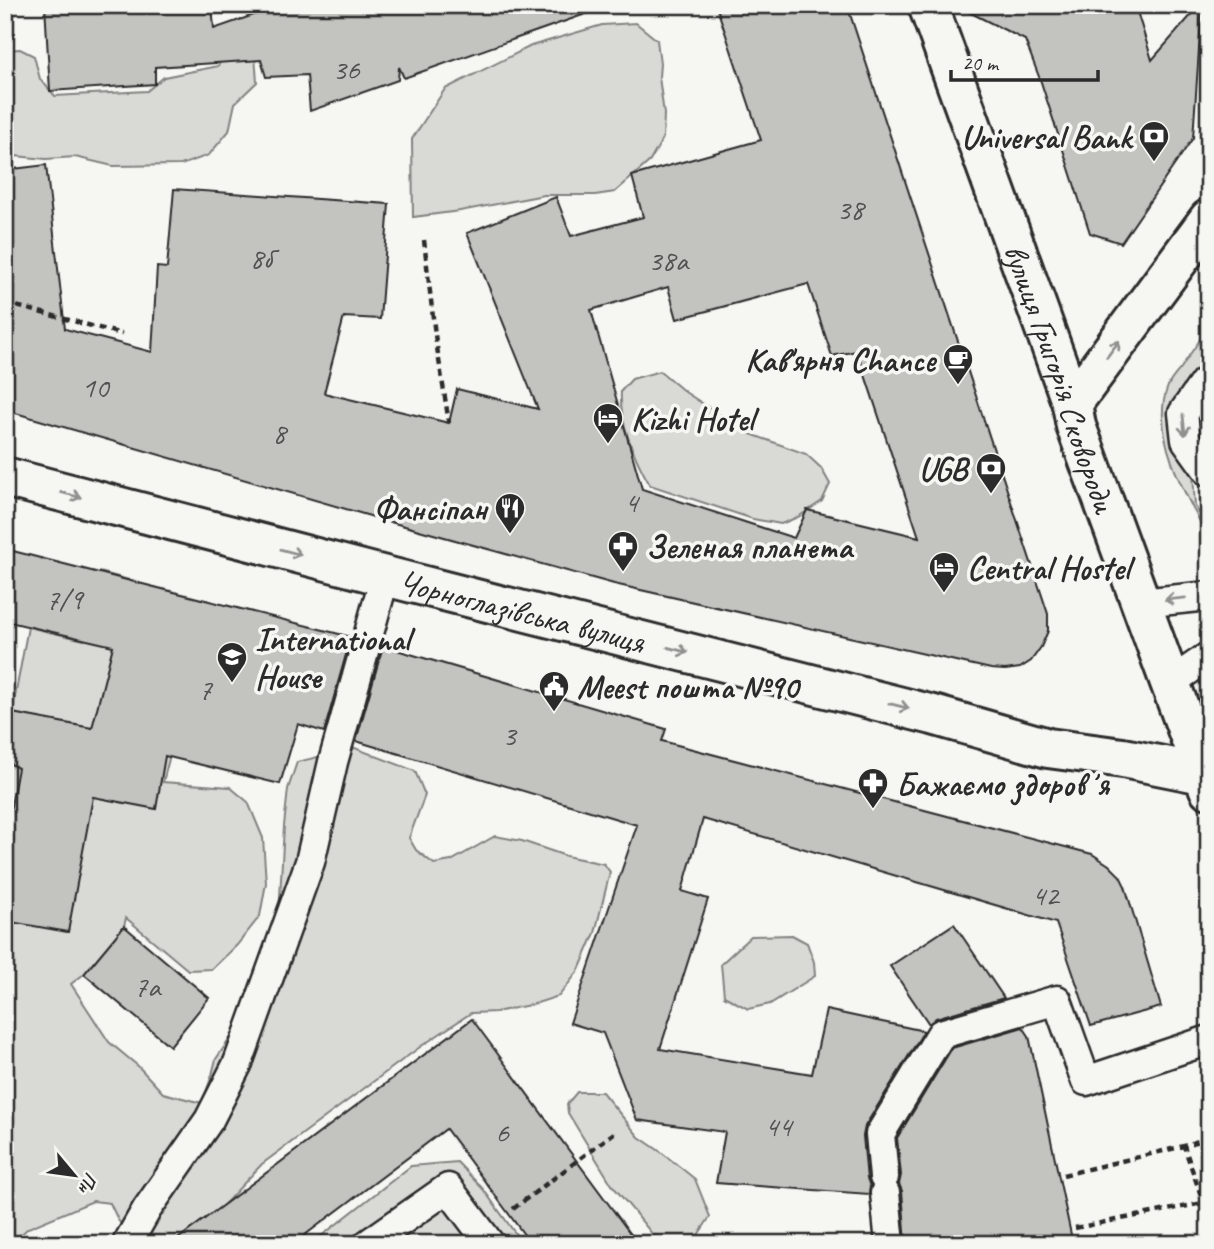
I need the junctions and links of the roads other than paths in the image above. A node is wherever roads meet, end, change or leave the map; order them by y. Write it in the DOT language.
graph roads {
  1 [pos="928,5"];
  2 [pos="1209,219"];
  3 [pos="1209,380"];
  4 [pos="1072,404"];
  5 [pos="1209,472"];
  6 [pos="5,477"];
  7 [pos="385,576"];
  8 [pos="1209,596"];
  9 [pos="1141,603"];
  10 [pos="1209,656"];
  11 [pos="1170,682"];
  12 [pos="1206,782"];
  13 [pos="1209,1040"];
  14 [pos="485,1238"];
  15 [pos="127,1244"];
  16 [pos="369,1244"];
  17 [pos="890,1244"];
  1 -- 4 [label="street, вулиця Григорія Сковороди"];
  4 -- 2 [label="street, one-way"];
  3 -- 5 [label="lane, one-way"];
  4 -- 9 [label="street, вулиця Григорія Сковороди"];
  6 -- 7 [label="street, Чорноглазівська вулиця, one-way"];
  7 -- 12 [label="street, Чорноглазівська вулиця, one-way"];
  7 -- 15 [label="lane"];
  8 -- 9 [label="lane, one-way"];
  9 -- 11 [label="street, вулиця Григорія Сковороди"];
  10 -- 11 [label="lane"];
  11 -- 12 [label="street, вулиця Григорія Сковороди"];
  13 -- 17 [label="lane"];
  14 -- 16 [label="lane"];
}
